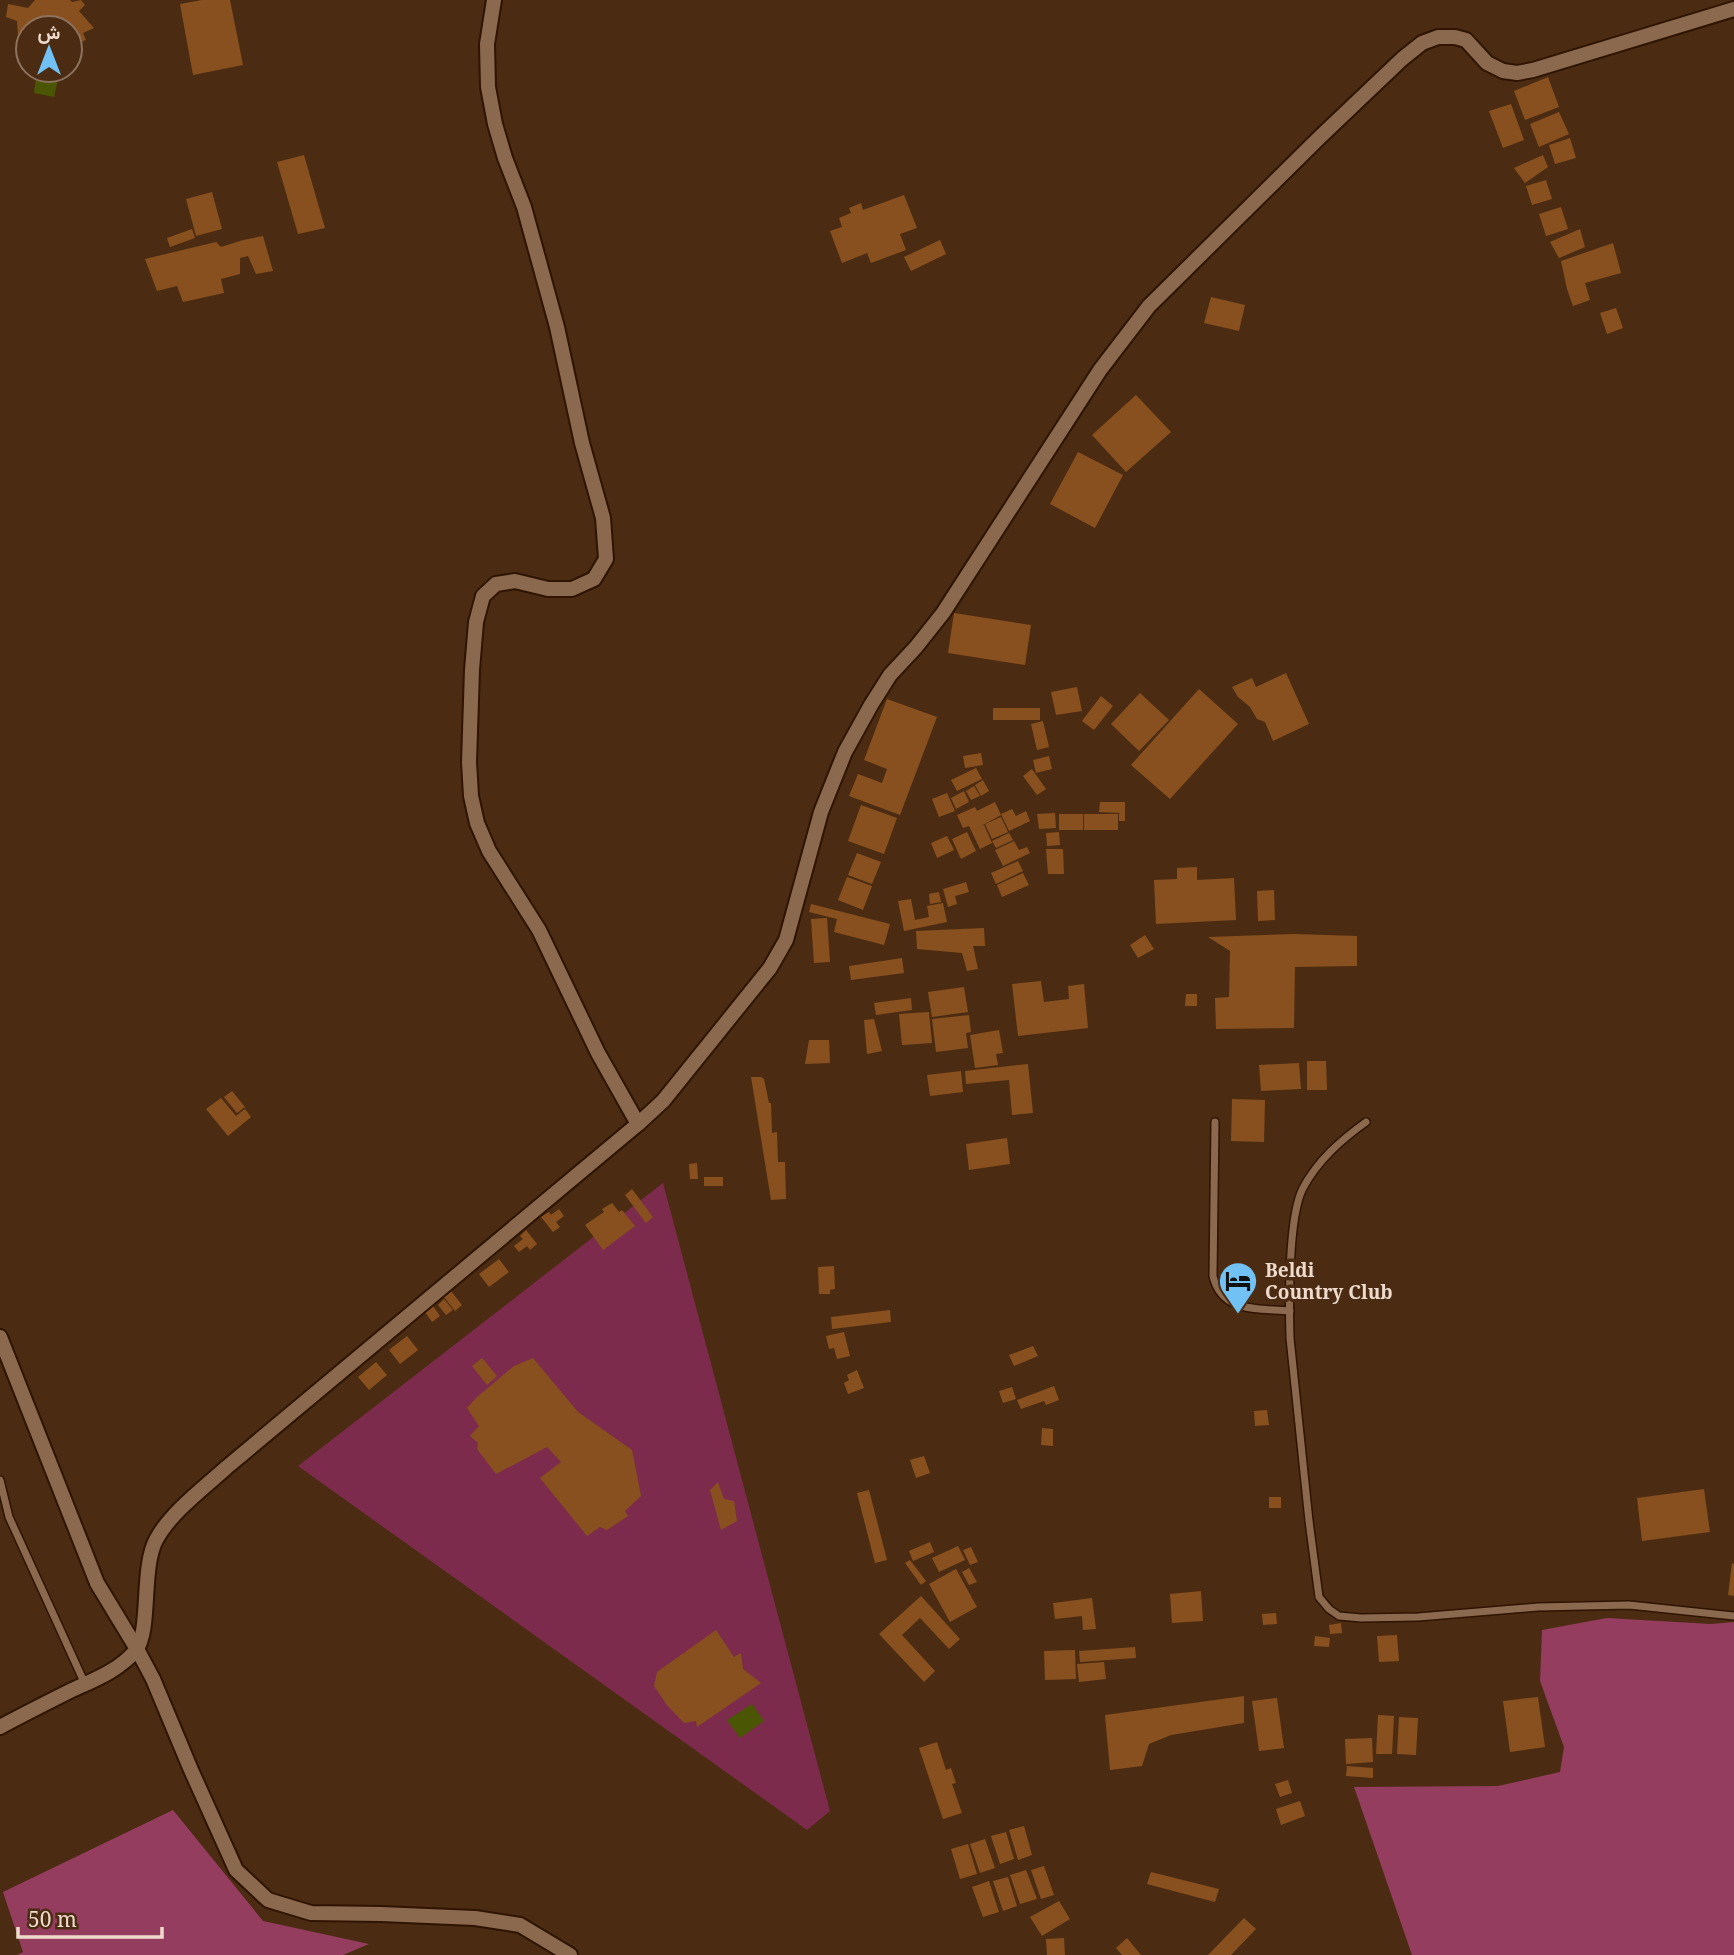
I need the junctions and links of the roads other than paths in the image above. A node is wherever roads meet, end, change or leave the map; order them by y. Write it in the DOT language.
graph roads {
  1 [pos="494,0"];
  2 [pos="1734,9"];
  3 [pos="1214,1122"];
  4 [pos="1366,1122"];
  5 [pos="638,1124"];
  6 [pos="1290,1311"];
  7 [pos="0,1337"];
  8 [pos="0,1480"];
  9 [pos="1734,1616"];
  10 [pos="137,1648"];
  11 [pos="85,1684"];
  12 [pos="0,1727"];
  13 [pos="570,1955"];
  1 -- 5 [label="street"];
  2 -- 5 [label="street"];
  3 -- 6 [label="lane"];
  4 -- 6 [label="lane"];
  5 -- 10 [label="street"];
  6 -- 9 [label="lane"];
  7 -- 10 [label="street"];
  8 -- 11 [label="lane"];
  10 -- 11 [label="street"];
  10 -- 13 [label="street"];
  11 -- 12 [label="street"];
}
